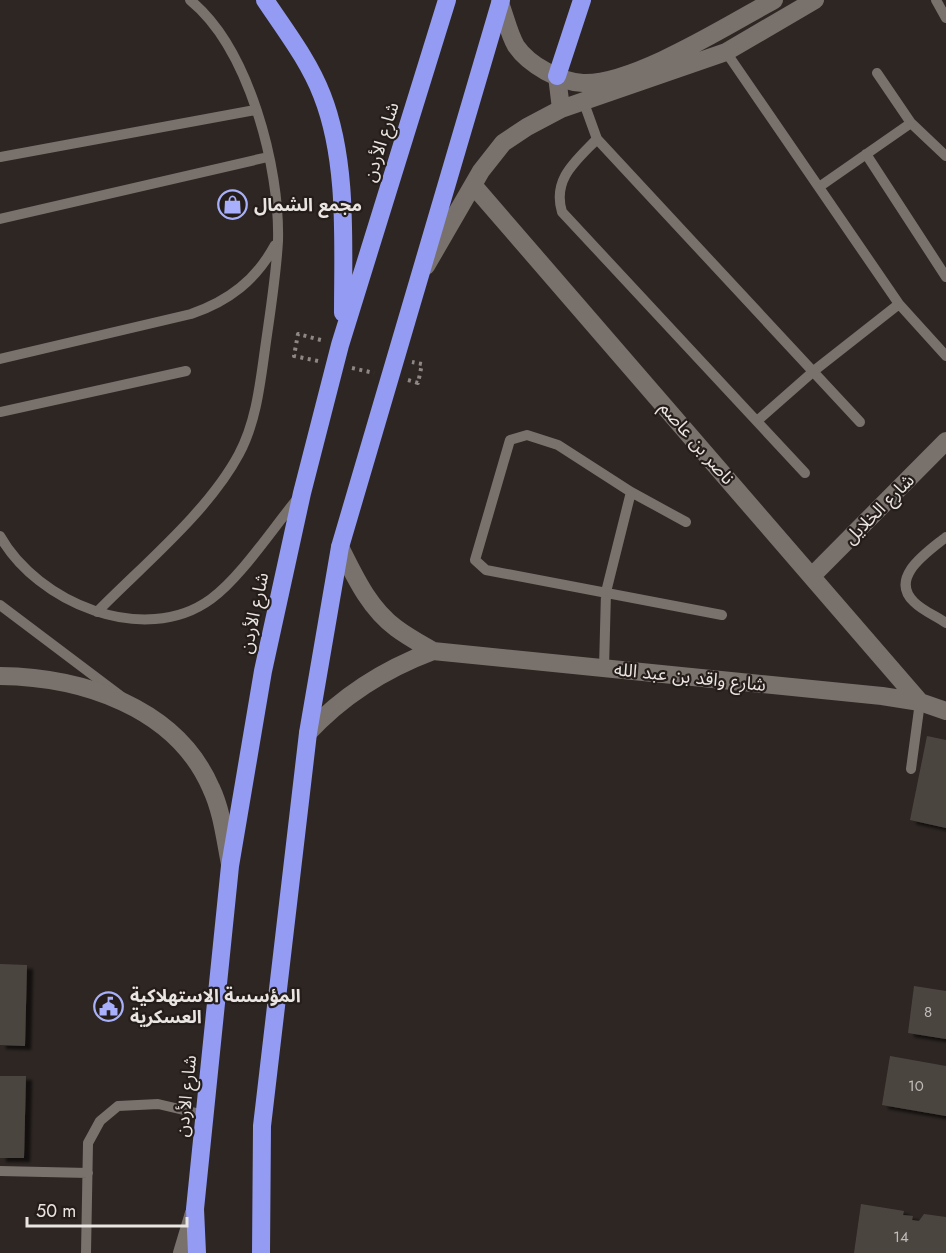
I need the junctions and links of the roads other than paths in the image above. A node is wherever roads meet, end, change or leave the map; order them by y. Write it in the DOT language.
graph roads {
  1 [pos="190,0"];
  2 [pos="265,0"];
  3 [pos="447,0"];
  4 [pos="582,0"];
  5 [pos="774,0"];
  6 [pos="815,0"];
  7 [pos="936,0"];
  8 [pos="501,2"];
  9 [pos="946,18"];
  10 [pos="726,52"];
  11 [pos="877,73"];
  12 [pos="557,76"];
  13 [pos="584,103"];
  14 [pos="561,109"];
  15 [pos="255,110"];
  16 [pos="911,123"];
  17 [pos="597,139"];
  18 [pos="866,154"];
  19 [pos="946,156"];
  20 [pos="0,157"];
  21 [pos="268,157"];
  22 [pos="473,185"];
  23 [pos="819,187"];
  24 [pos="0,219"];
  25 [pos="278,239"];
  26 [pos="946,277"];
  27 [pos="416,284"];
  28 [pos="899,304"];
  29 [pos="343,333"];
  30 [pos="946,356"];
  31 [pos="0,358"];
  32 [pos="815,370"];
  33 [pos="186,371"];
  34 [pos="0,412"];
  35 [pos="757,421"];
  36 [pos="860,422"];
  37 [pos="946,441"];
  38 [pos="805,473"];
  39 [pos="631,492"];
  40 [pos="302,493"];
  41 [pos="686,522"];
  42 [pos="0,536"];
  43 [pos="946,537"];
  44 [pos="340,547"];
  45 [pos="812,576"];
  46 [pos="606,592"];
  47 [pos="0,605"];
  48 [pos="97,612"];
  49 [pos="722,615"];
  50 [pos="946,623"];
  51 [pos="433,651"];
  52 [pos="604,668"];
  53 [pos="0,676"];
  54 [pos="920,702"];
  55 [pos="134,707"];
  56 [pos="946,711"];
  57 [pos="308,733"];
  58 [pos="911,769"];
  59 [pos="230,866"];
  60 [pos="205,1115"];
  61 [pos="0,1172"];
  62 [pos="88,1173"];
  63 [pos="195,1209"];
  64 [pos="86,1253"];
  65 [pos="182,1253"];
  66 [pos="197,1253"];
  67 [pos="261,1253"];
  1 -- 15 [label="lane"];
  2 -- 29 [label="highway"];
  3 -- 29 [label="highway, شارع الأردن"];
  4 -- 12 [label="highway"];
  5 -- 12 [label="street"];
  6 -- 10 [label="street"];
  7 -- 9 [label="lane"];
  8 -- 12 [label="street"];
  8 -- 27 [label="highway"];
  10 -- 13 [label="street"];
  10 -- 23 [label="lane"];
  11 -- 16 [label="lane"];
  12 -- 14 [label="street"];
  13 -- 14 [label="street"];
  13 -- 17 [label="lane"];
  14 -- 22 [label="street"];
  15 -- 20 [label="lane"];
  15 -- 21 [label="lane"];
  16 -- 18 [label="lane"];
  16 -- 19 [label="lane"];
  17 -- 32 [label="lane"];
  17 -- 35 [label="lane"];
  18 -- 23 [label="lane"];
  18 -- 26 [label="lane"];
  21 -- 24 [label="lane"];
  21 -- 25 [label="lane"];
  22 -- 27 [label="street"];
  22 -- 45 [label="street, ناصر بن عاصم"];
  23 -- 28 [label="lane"];
  25 -- 31 [label="lane"];
  25 -- 48 [label="lane"];
  27 -- 44 [label="highway"];
  28 -- 30 [label="lane"];
  28 -- 32 [label="lane"];
  29 -- 40 [label="highway, شارع الأردن"];
  32 -- 35 [label="lane"];
  32 -- 36 [label="lane"];
  33 -- 34 [label="lane"];
  35 -- 38 [label="lane"];
  37 -- 45 [label="street, شارع الخلايل"];
  39 -- 41 [label="lane"];
  39 -- 46 [label="lane"];
  39 -- 46 [label="lane"];
  40 -- 48 [label="lane"];
  40 -- 59 [label="highway, شارع الأردن"];
  42 -- 48 [label="lane"];
  43 -- 50 [label="lane"];
  44 -- 51 [label="street, شارع واقد بن عبد الله"];
  44 -- 57 [label="highway"];
  45 -- 54 [label="street, ناصر بن عاصم"];
  46 -- 49 [label="lane"];
  46 -- 52 [label="lane"];
  47 -- 55 [label="lane"];
  51 -- 52 [label="street, شارع واقد بن عبد الله"];
  51 -- 57 [label="street, شارع واقد بن عبد الله"];
  52 -- 54 [label="street, شارع واقد بن عبد الله"];
  53 -- 55 [label="street"];
  54 -- 56 [label="street, شارع واقد بن عبد الله"];
  54 -- 58 [label="lane"];
  55 -- 59 [label="street"];
  57 -- 67 [label="highway"];
  59 -- 60 [label="highway, شارع الأردن"];
  60 -- 62 [label="lane"];
  60 -- 63 [label="highway, شارع الأردن"];
  61 -- 62 [label="lane"];
  62 -- 64 [label="lane"];
  63 -- 65 [label="street"];
  63 -- 66 [label="highway, شارع الأردن"];
}
